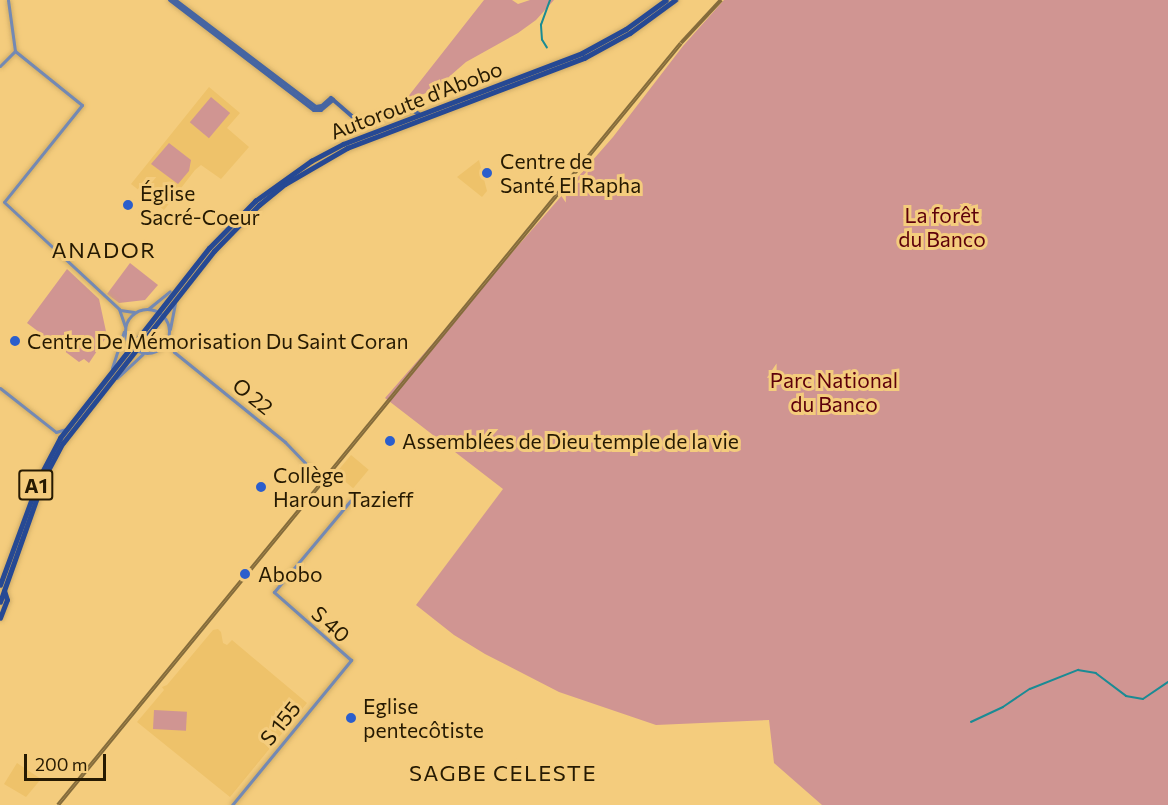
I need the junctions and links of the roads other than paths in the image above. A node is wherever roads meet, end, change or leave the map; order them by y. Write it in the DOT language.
graph roads {
  1 [pos="8,0"];
  2 [pos="170,0"];
  3 [pos="175,0"];
  4 [pos="666,0"];
  5 [pos="675,0"];
  6 [pos="15,51"];
  7 [pos="0,66"];
  8 [pos="332,99"];
  9 [pos="419,114"];
  10 [pos="181,283"];
  11 [pos="170,291"];
  12 [pos="176,299"];
  13 [pos="119,309"];
  14 [pos="147,309"];
  15 [pos="135,312"];
  16 [pos="160,314"];
  17 [pos="125,328"];
  18 [pos="169,331"];
  19 [pos="168,339"];
  20 [pos="132,348"];
  21 [pos="159,351"];
  22 [pos="174,352"];
  23 [pos="144,354"];
  24 [pos="111,372"];
  25 [pos="108,385"];
  26 [pos="0,388"];
  27 [pos="67,428"];
  28 [pos="309,467"];
  29 [pos="49,469"];
  30 [pos="47,486"];
  31 [pos="350,501"];
  32 [pos="0,585"];
  33 [pos="4,591"];
  34 [pos="0,602"];
  35 [pos="0,618"];
  36 [pos="351,660"];
  37 [pos="232,805"];
  1 -- 6 [label="street"];
  2 -- 8 [label="main road"];
  3 -- 8 [label="main road"];
  4 -- 9 [label="main road, Autoroute d'Abobo"];
  5 -- 12 [label="main road, Autoroute d'Abobo"];
  6 -- 7 [label="street"];
  6 -- 13 [label="street"];
  8 -- 9 [label="main road"];
  9 -- 10 [label="main road, Autoroute d'Abobo"];
  10 -- 11 [label="main road"];
  10 -- 16 [label="main road, Autoroute d'Abobo"];
  11 -- 14 [label="street"];
  12 -- 16 [label="main road, Autoroute d'Abobo"];
  12 -- 18 [label="street"];
  13 -- 15 [label="street"];
  13 -- 17 [label="street"];
  14 -- 15 [label="street"];
  14 -- 16 [label="street"];
  15 -- 17 [label="street"];
  16 -- 18 [label="street"];
  16 -- 20 [label="main road, Autoroute d'Abobo"];
  17 -- 20 [label="street"];
  17 -- 24 [label="street"];
  18 -- 19 [label="street"];
  19 -- 21 [label="street"];
  19 -- 22 [label="street"];
  20 -- 23 [label="street"];
  20 -- 24 [label="main road, A1"];
  20 -- 25 [label="main road, A1"];
  21 -- 22 [label="street"];
  21 -- 23 [label="street"];
  22 -- 28 [label="street, O 22"];
  23 -- 25 [label="street"];
  24 -- 27 [label="main road, A1"];
  25 -- 29 [label="main road, A1"];
  26 -- 27 [label="street"];
  27 -- 32 [label="main road, A1"];
  29 -- 30 [label="main road"];
  29 -- 33 [label="main road, A1"];
  31 -- 36 [label="street, S 40"];
  33 -- 34 [label="main road, A1"];
  33 -- 35 [label="main road"];
  36 -- 37 [label="street, S 155"];
}
